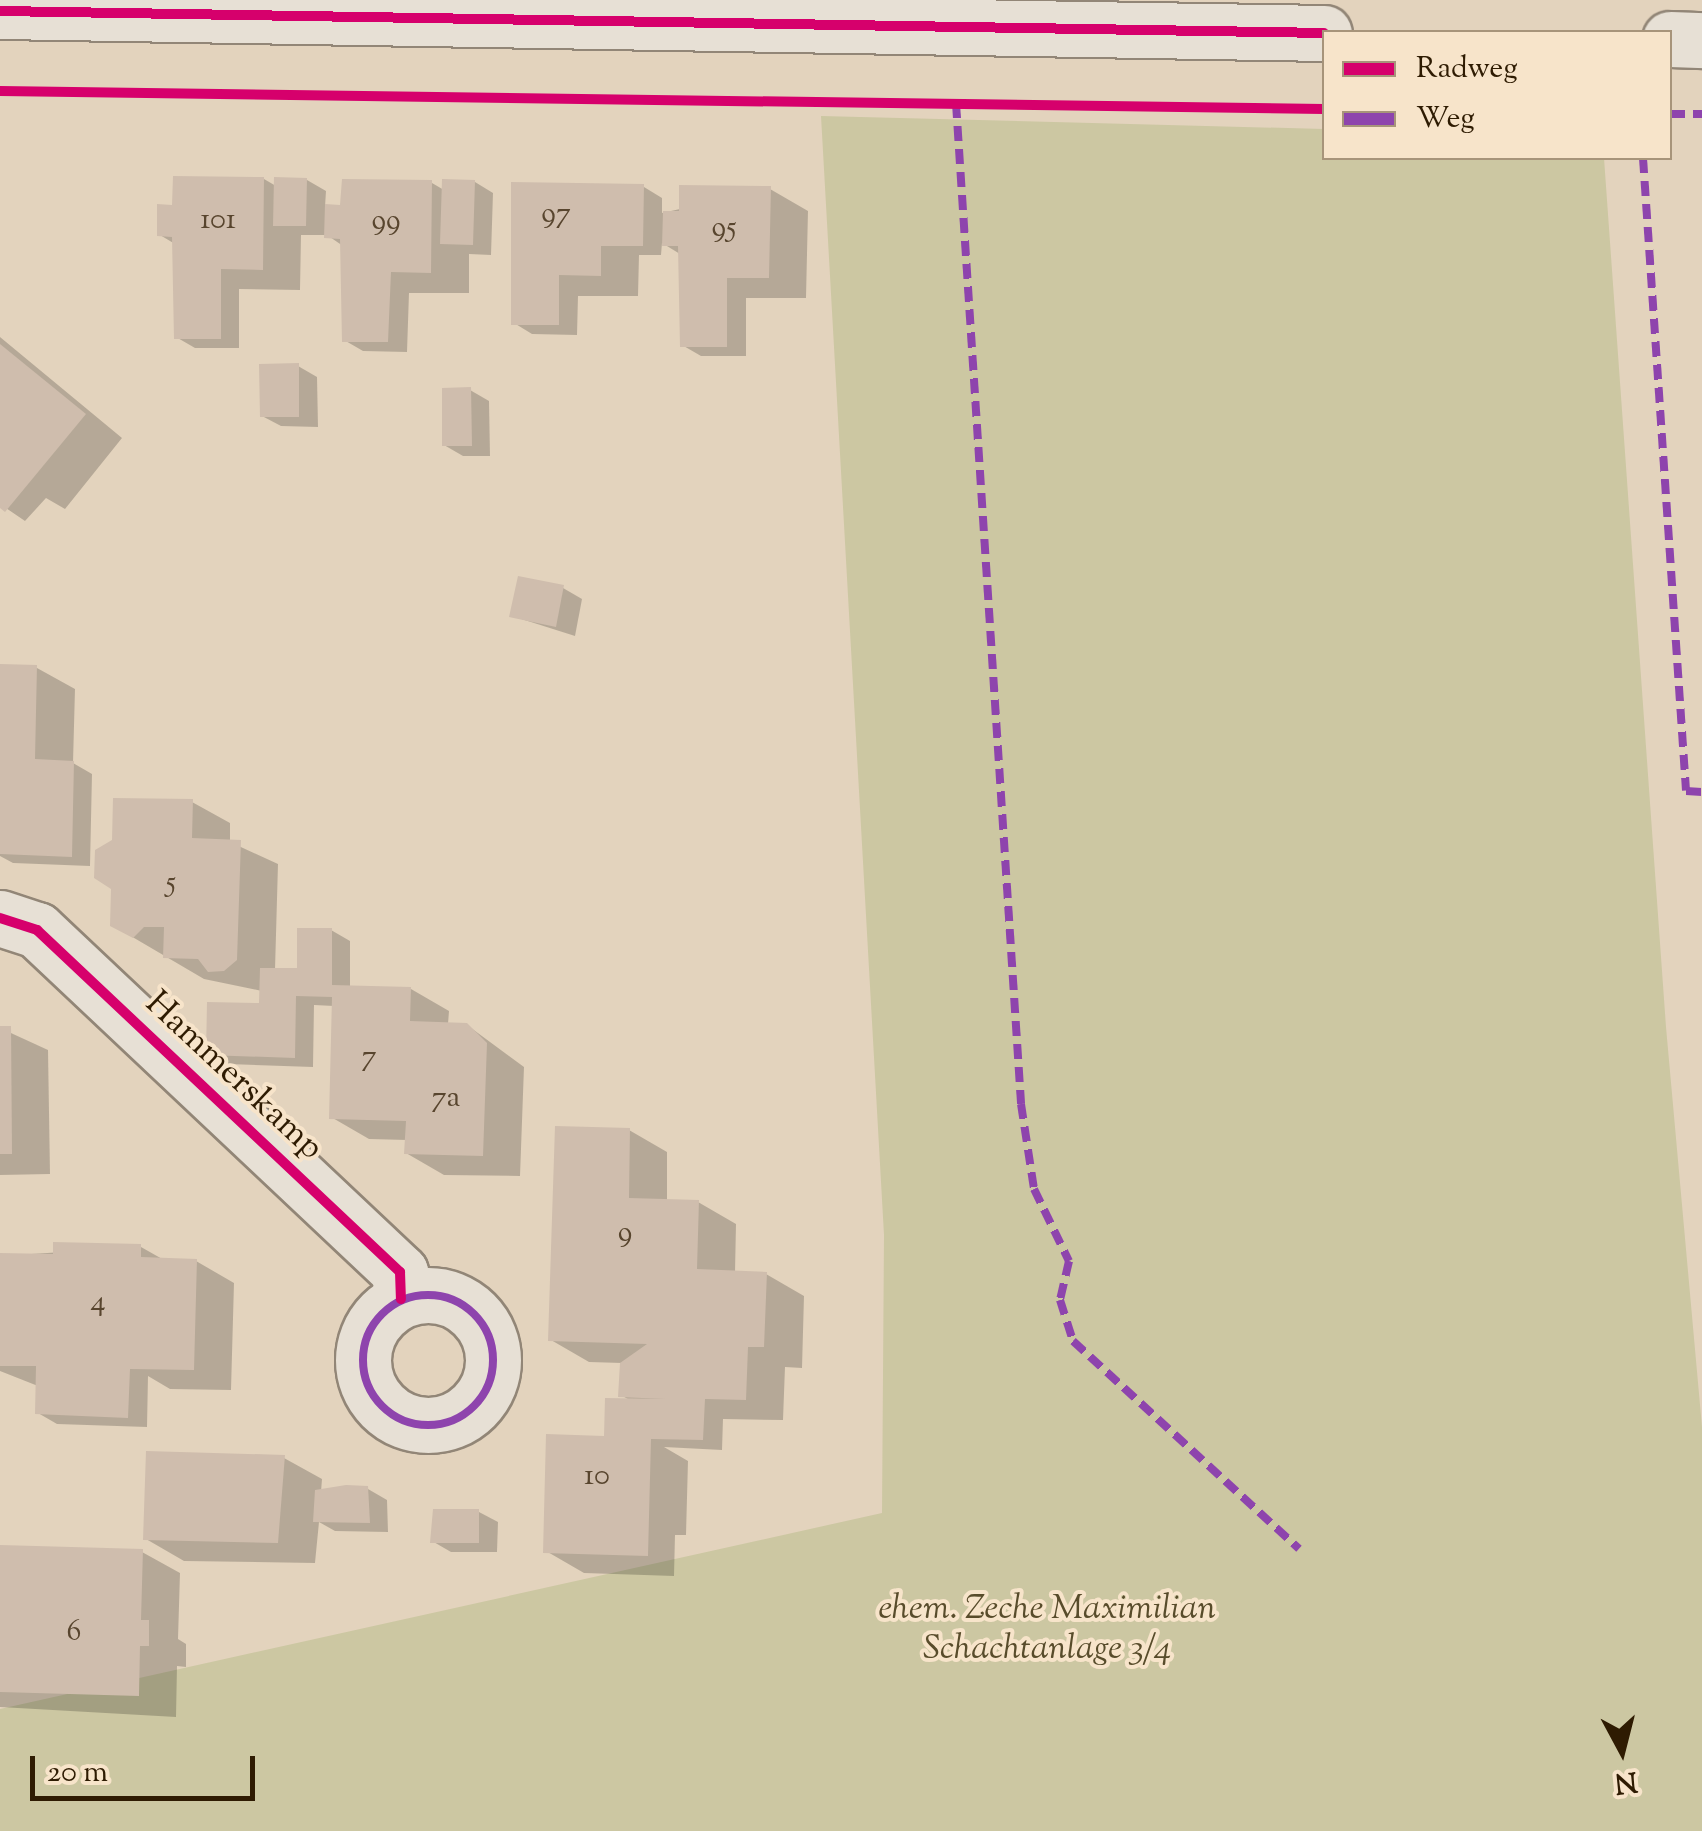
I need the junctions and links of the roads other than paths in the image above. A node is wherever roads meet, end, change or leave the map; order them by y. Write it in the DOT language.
graph roads {
  1 [pos="0,11"];
  2 [pos="1322,33"];
  3 [pos="1672,39"];
  4 [pos="1702,40"];
  5 [pos="0,918"];
  6 [pos="402,1299"];
  1 -- 2 [label="street"];
  3 -- 4 [label="street"];
  5 -- 6 [label="street, Hammerskamp"];
}
